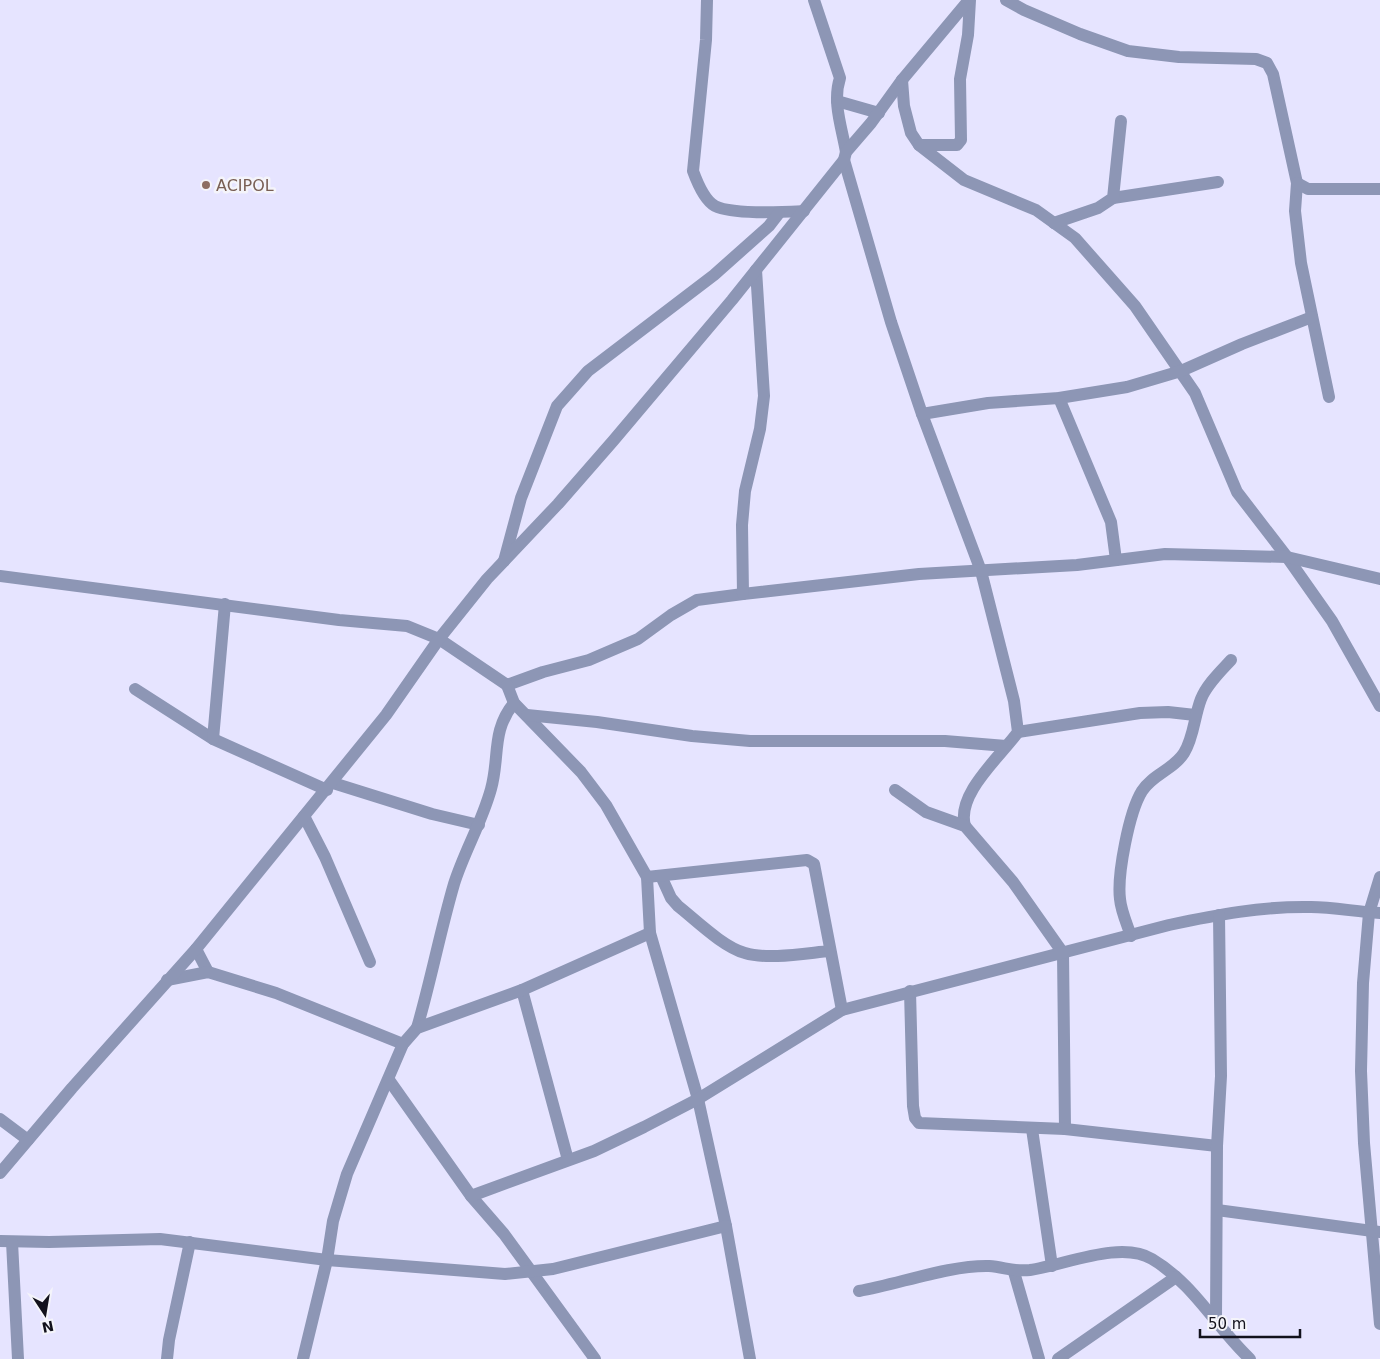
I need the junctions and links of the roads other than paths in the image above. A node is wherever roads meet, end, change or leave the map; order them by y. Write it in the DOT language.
graph roads {
  1 [pos="707,0"];
  2 [pos="814,0"];
  3 [pos="969,0"];
  4 [pos="1006,0"];
  5 [pos="902,80"];
  6 [pos="836,101"];
  7 [pos="879,113"];
  8 [pos="1121,122"];
  9 [pos="919,145"];
  10 [pos="845,156"];
  11 [pos="1218,182"];
  12 [pos="1297,183"];
  13 [pos="1380,189"];
  14 [pos="1113,198"];
  15 [pos="804,211"];
  16 [pos="779,213"];
  17 [pos="1054,223"];
  18 [pos="756,270"];
  19 [pos="1312,318"];
  20 [pos="1181,371"];
  21 [pos="1329,397"];
  22 [pos="1059,398"];
  23 [pos="922,414"];
  24 [pos="1287,557"];
  25 [pos="1116,560"];
  26 [pos="504,561"];
  27 [pos="981,571"];
  28 [pos="0,576"];
  29 [pos="1380,579"];
  30 [pos="743,594"];
  31 [pos="225,604"];
  32 [pos="439,639"];
  33 [pos="1231,660"];
  34 [pos="507,684"];
  35 [pos="135,689"];
  36 [pos="514,703"];
  37 [pos="1380,706"];
  38 [pos="526,715"];
  39 [pos="1195,715"];
  40 [pos="1018,732"];
  41 [pos="213,739"];
  42 [pos="1006,746"];
  43 [pos="330,786"];
  44 [pos="895,790"];
  45 [pos="304,816"];
  46 [pos="479,825"];
  47 [pos="965,826"];
  48 [pos="661,876"];
  49 [pos="647,877"];
  50 [pos="1380,877"];
  51 [pos="1374,913"];
  52 [pos="1219,915"];
  53 [pos="650,933"];
  54 [pos="1130,936"];
  55 [pos="196,949"];
  56 [pos="830,951"];
  57 [pos="1063,953"];
  58 [pos="370,962"];
  59 [pos="208,972"];
  60 [pos="167,980"];
  61 [pos="522,990"];
  62 [pos="910,991"];
  63 [pos="842,1010"];
  64 [pos="417,1028"];
  65 [pos="403,1044"];
  66 [pos="389,1080"];
  67 [pos="698,1099"];
  68 [pos="0,1120"];
  69 [pos="1032,1129"];
  70 [pos="1065,1129"];
  71 [pos="28,1140"];
  72 [pos="1217,1146"];
  73 [pos="568,1160"];
  74 [pos="0,1173"];
  75 [pos="471,1196"];
  76 [pos="1217,1210"];
  77 [pos="726,1226"];
  78 [pos="1375,1232"];
  79 [pos="6,1241"];
  80 [pos="190,1242"];
  81 [pos="327,1260"];
  82 [pos="1052,1266"];
  83 [pos="532,1272"];
  84 [pos="1014,1272"];
  85 [pos="1176,1277"];
  86 [pos="859,1291"];
  87 [pos="1216,1319"];
  88 [pos="1380,1324"];
  89 [pos="18,1359"];
  90 [pos="167,1359"];
  91 [pos="302,1359"];
  92 [pos="595,1359"];
  93 [pos="750,1359"];
  94 [pos="1039,1359"];
  95 [pos="1058,1359"];
  96 [pos="1250,1359"];
  1 -- 16 [label="street"];
  2 -- 6 [label="street"];
  3 -- 5 [label="street"];
  3 -- 9 [label="street"];
  4 -- 12 [label="street"];
  5 -- 7 [label="street"];
  5 -- 9 [label="street"];
  6 -- 7 [label="street"];
  6 -- 10 [label="street"];
  7 -- 10 [label="street"];
  8 -- 14 [label="street"];
  9 -- 17 [label="street"];
  10 -- 15 [label="street"];
  10 -- 23 [label="street"];
  11 -- 14 [label="street"];
  12 -- 13 [label="street"];
  12 -- 19 [label="street"];
  14 -- 17 [label="street"];
  15 -- 16 [label="street"];
  15 -- 18 [label="street"];
  16 -- 26 [label="street"];
  17 -- 20 [label="street"];
  18 -- 26 [label="street"];
  18 -- 30 [label="street"];
  19 -- 20 [label="street"];
  19 -- 21 [label="street"];
  20 -- 22 [label="street"];
  20 -- 24 [label="street"];
  22 -- 23 [label="street"];
  22 -- 25 [label="street"];
  23 -- 27 [label="street"];
  24 -- 25 [label="street"];
  24 -- 29 [label="street"];
  24 -- 37 [label="street"];
  25 -- 27 [label="street"];
  26 -- 32 [label="street"];
  27 -- 30 [label="street"];
  27 -- 40 [label="street"];
  28 -- 31 [label="street"];
  30 -- 34 [label="street"];
  31 -- 32 [label="street"];
  31 -- 41 [label="street"];
  32 -- 34 [label="street"];
  32 -- 43 [label="street"];
  33 -- 39 [label="street"];
  34 -- 36 [label="street"];
  35 -- 41 [label="street"];
  36 -- 38 [label="street"];
  36 -- 46 [label="street"];
  38 -- 42 [label="street"];
  38 -- 49 [label="street"];
  39 -- 40 [label="street"];
  39 -- 54 [label="street"];
  40 -- 42 [label="street"];
  41 -- 43 [label="street"];
  42 -- 47 [label="street"];
  43 -- 45 [label="street"];
  43 -- 46 [label="street"];
  44 -- 47 [label="street"];
  45 -- 55 [label="street"];
  45 -- 58 [label="street"];
  46 -- 64 [label="street"];
  47 -- 57 [label="street"];
  48 -- 49 [label="street"];
  48 -- 56 [label="street"];
  48 -- 56 [label="street"];
  49 -- 53 [label="street"];
  50 -- 51 [label="street"];
  51 -- 52 [label="street"];
  51 -- 78 [label="street"];
  52 -- 54 [label="street"];
  52 -- 72 [label="street"];
  53 -- 61 [label="street"];
  53 -- 67 [label="street"];
  54 -- 57 [label="street"];
  55 -- 59 [label="street"];
  55 -- 60 [label="street"];
  56 -- 63 [label="street"];
  57 -- 62 [label="street"];
  57 -- 70 [label="street"];
  59 -- 60 [label="street"];
  59 -- 65 [label="street"];
  60 -- 71 [label="street"];
  61 -- 64 [label="street"];
  61 -- 73 [label="street"];
  62 -- 63 [label="street"];
  62 -- 69 [label="street"];
  63 -- 67 [label="street"];
  64 -- 65 [label="street"];
  65 -- 66 [label="street"];
  66 -- 75 [label="street"];
  66 -- 81 [label="street"];
  67 -- 73 [label="street"];
  67 -- 77 [label="street"];
  68 -- 71 [label="street"];
  69 -- 70 [label="street"];
  69 -- 82 [label="street"];
  70 -- 72 [label="street"];
  71 -- 74 [label="street"];
  72 -- 76 [label="street"];
  73 -- 75 [label="street"];
  75 -- 83 [label="street"];
  76 -- 78 [label="street"];
  76 -- 87 [label="street"];
  77 -- 83 [label="street"];
  77 -- 93 [label="street"];
  78 -- 88 [label="street"];
  79 -- 80 [label="street"];
  79 -- 89 [label="street"];
  80 -- 81 [label="street"];
  80 -- 90 [label="street"];
  81 -- 83 [label="street"];
  81 -- 91 [label="street"];
  82 -- 84 [label="street"];
  82 -- 85 [label="street"];
  83 -- 92 [label="street"];
  84 -- 86 [label="street"];
  84 -- 94 [label="street"];
  85 -- 87 [label="street"];
  85 -- 95 [label="street"];
  87 -- 96 [label="street"];
}
